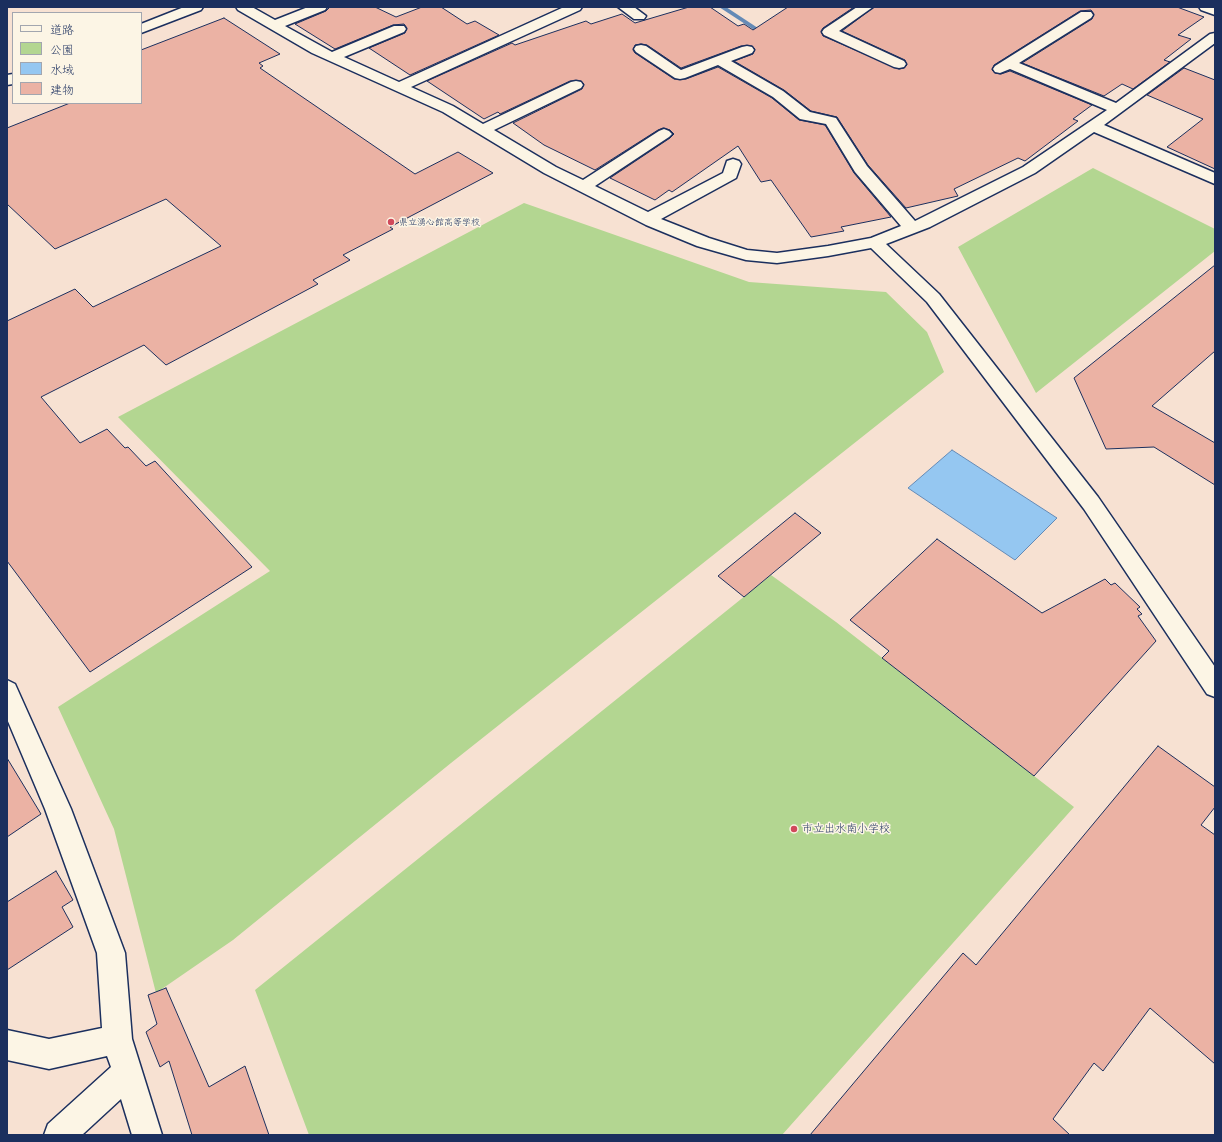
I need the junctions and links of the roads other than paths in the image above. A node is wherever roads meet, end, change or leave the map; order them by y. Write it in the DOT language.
graph roads {
  1 [pos="196,7"];
  2 [pos="243,7"];
  3 [pos="320,7"];
  4 [pos="575,7"];
  5 [pos="625,7"];
  6 [pos="866,7"];
  7 [pos="1206,7"];
  8 [pos="1215,10"];
  9 [pos="1086,15"];
  10 [pos="639,16"];
  11 [pos="275,25"];
  12 [pos="399,28"];
  13 [pos="142,29"];
  14 [pos="1215,37"];
  15 [pos="641,49"];
  16 [pos="747,50"];
  17 [pos="332,57"];
  18 [pos="719,60"];
  19 [pos="899,64"];
  20 [pos="546,84"];
  21 [pos="576,85"];
  22 [pos="399,87"];
  23 [pos="560,92"];
  24 [pos="1117,110"];
  25 [pos="1093,126"];
  26 [pos="482,130"];
  27 [pos="664,134"];
  28 [pos="733,164"];
  29 [pos="1215,179"];
  30 [pos="584,187"];
  31 [pos="648,219"];
  32 [pos="912,228"];
  33 [pos="875,242"];
  34 [pos="1215,687"];
  35 [pos="7,691"];
  36 [pos="117,1039"];
  37 [pos="7,1045"];
  38 [pos="128,1072"];
  39 [pos="59,1135"];
  40 [pos="147,1135"];
  1 -- 13 [label="street"];
  2 -- 11 [label="street"];
  3 -- 11 [label="street"];
  4 -- 22 [label="street"];
  5 -- 10 [label="street"];
  6 -- 19 [label="street"];
  7 -- 8 [label="street"];
  9 -- 24 [label="street"];
  11 -- 17 [label="street"];
  12 -- 17 [label="street"];
  14 -- 24 [label="street"];
  15 -- 18 [label="street"];
  16 -- 18 [label="street"];
  17 -- 22 [label="street"];
  18 -- 32 [label="street"];
  20 -- 23 [label="street"];
  21 -- 23 [label="street"];
  22 -- 26 [label="street"];
  23 -- 26 [label="street"];
  24 -- 25 [label="street"];
  25 -- 29 [label="street"];
  25 -- 32 [label="street"];
  26 -- 30 [label="street"];
  27 -- 30 [label="street"];
  28 -- 31 [label="street"];
  30 -- 31 [label="street"];
  31 -- 33 [label="street"];
  32 -- 33 [label="street"];
  33 -- 34 [label="street"];
  35 -- 36 [label="street"];
  36 -- 37 [label="street"];
  36 -- 38 [label="street"];
  38 -- 39 [label="street"];
  38 -- 40 [label="street"];
}
